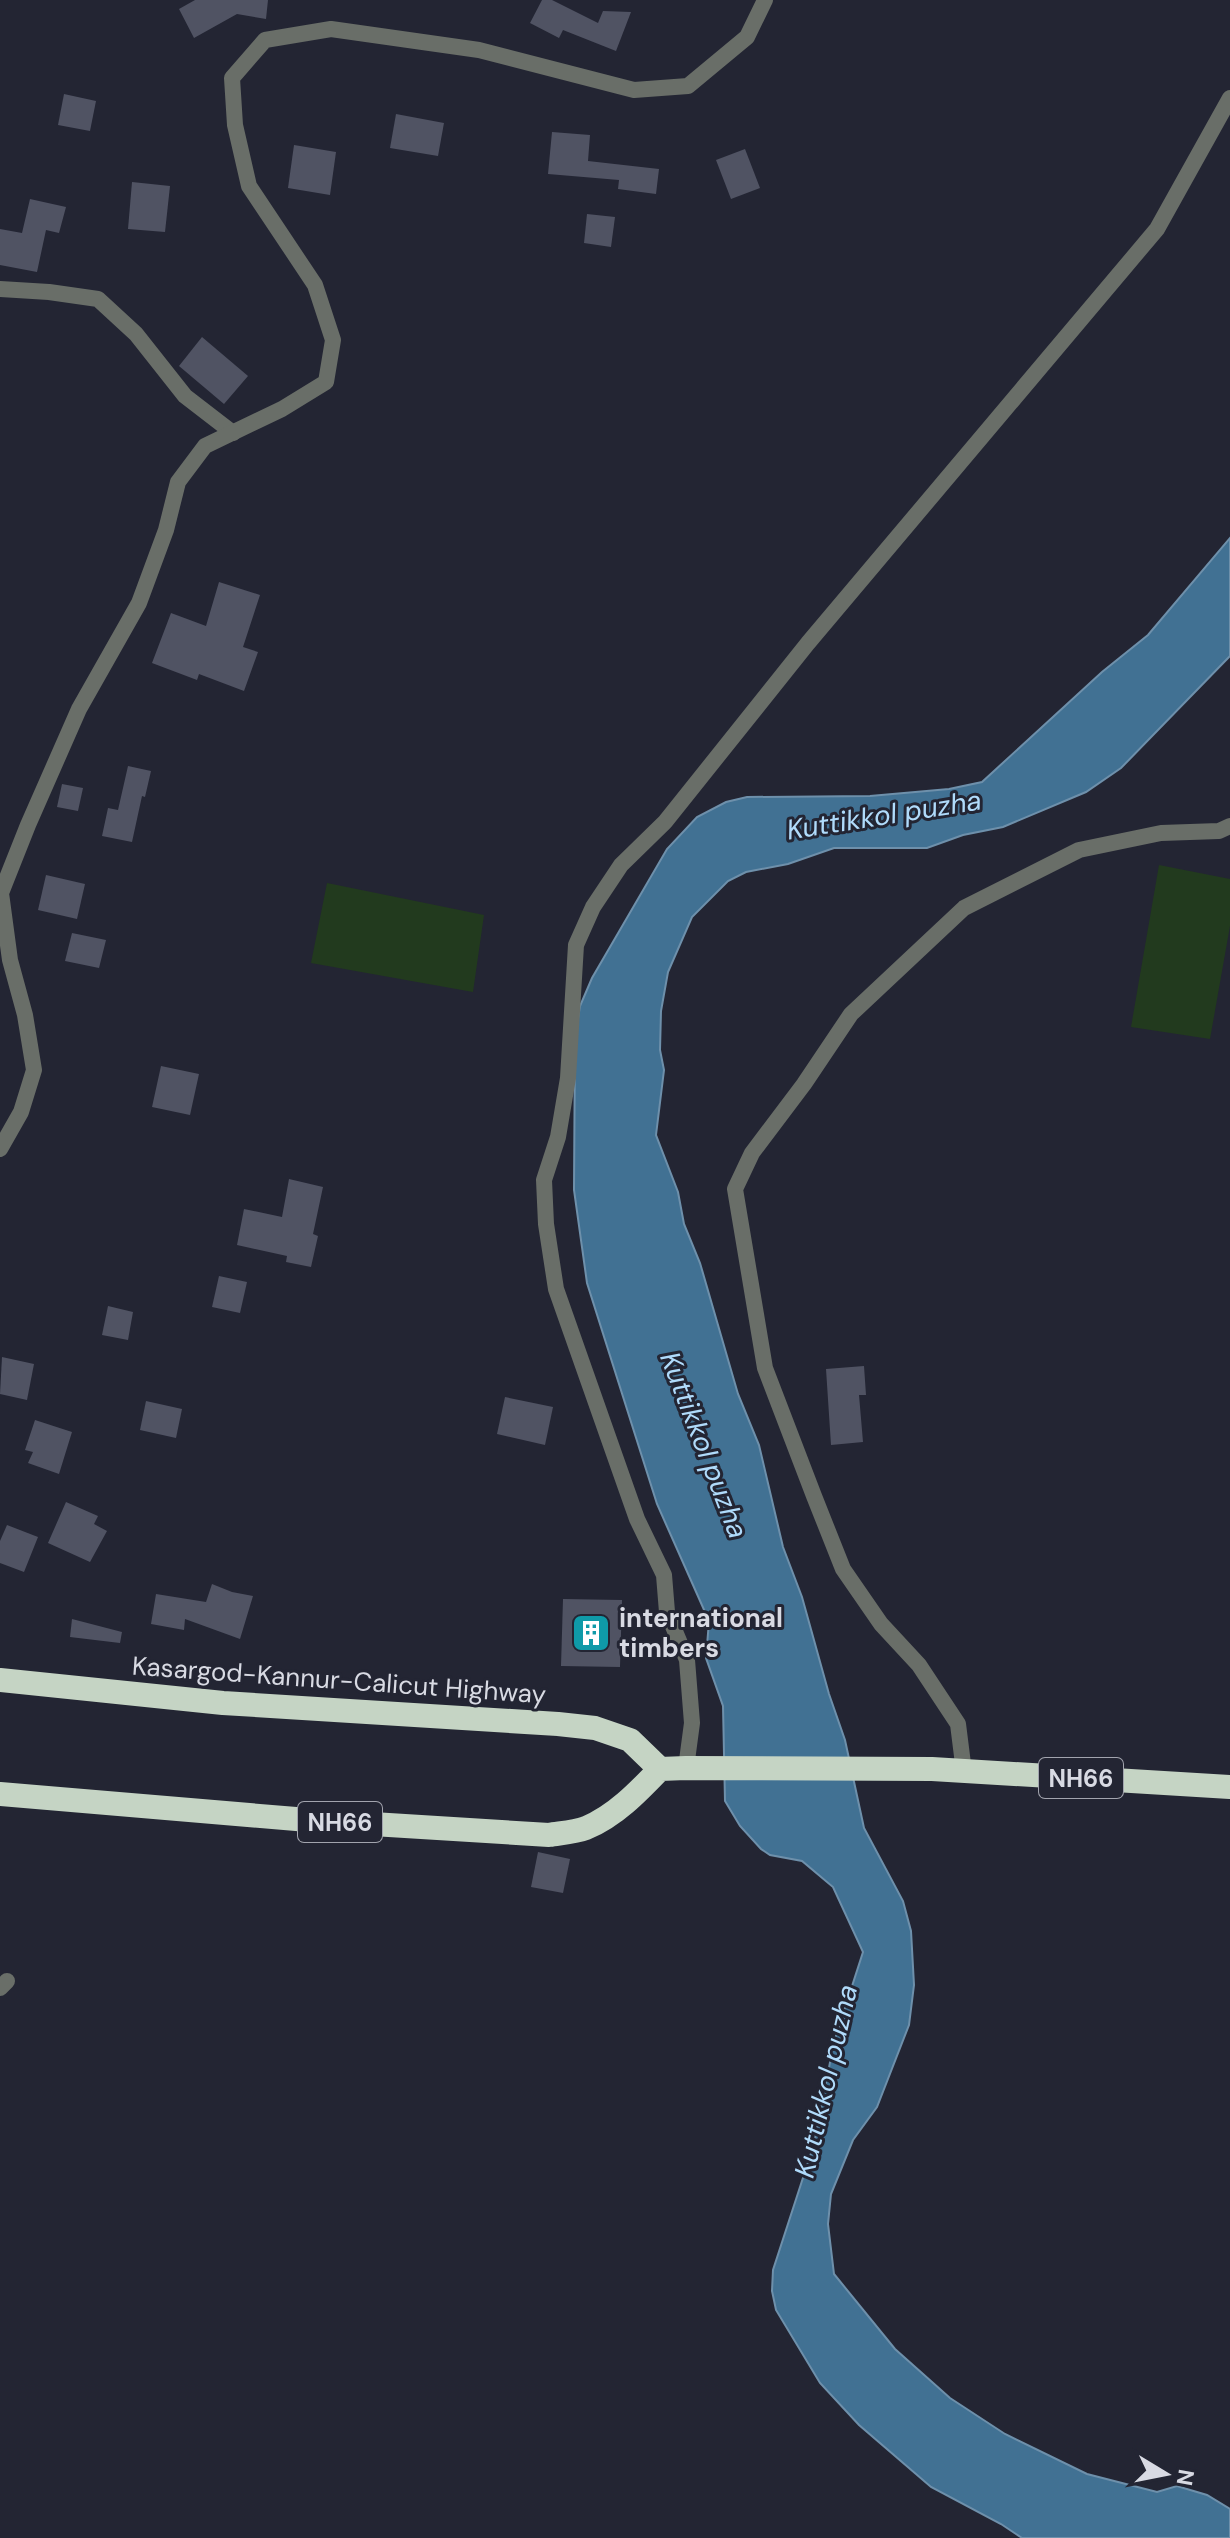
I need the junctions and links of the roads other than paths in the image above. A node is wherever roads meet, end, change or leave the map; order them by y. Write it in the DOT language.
graph roads {
  1 [pos="765,0"];
  2 [pos="1230,98"];
  3 [pos="0,289"];
  4 [pos="233,433"];
  5 [pos="1230,826"];
  6 [pos="0,1149"];
  7 [pos="0,1680"];
  8 [pos="697,1767"];
  9 [pos="660,1769"];
  10 [pos="964,1772"];
  11 [pos="1230,1787"];
  12 [pos="0,1794"];
  1 -- 4 [label="street"];
  2 -- 8 [label="street"];
  3 -- 4 [label="street"];
  4 -- 6 [label="street"];
  5 -- 10 [label="street"];
  7 -- 9 [label="highway, Kasargod-Kannur-Calicut Highway"];
  8 -- 9 [label="highway, NH66"];
  8 -- 10 [label="highway, NH66"];
  9 -- 12 [label="highway, NH66"];
  10 -- 11 [label="highway, NH66"];
}
